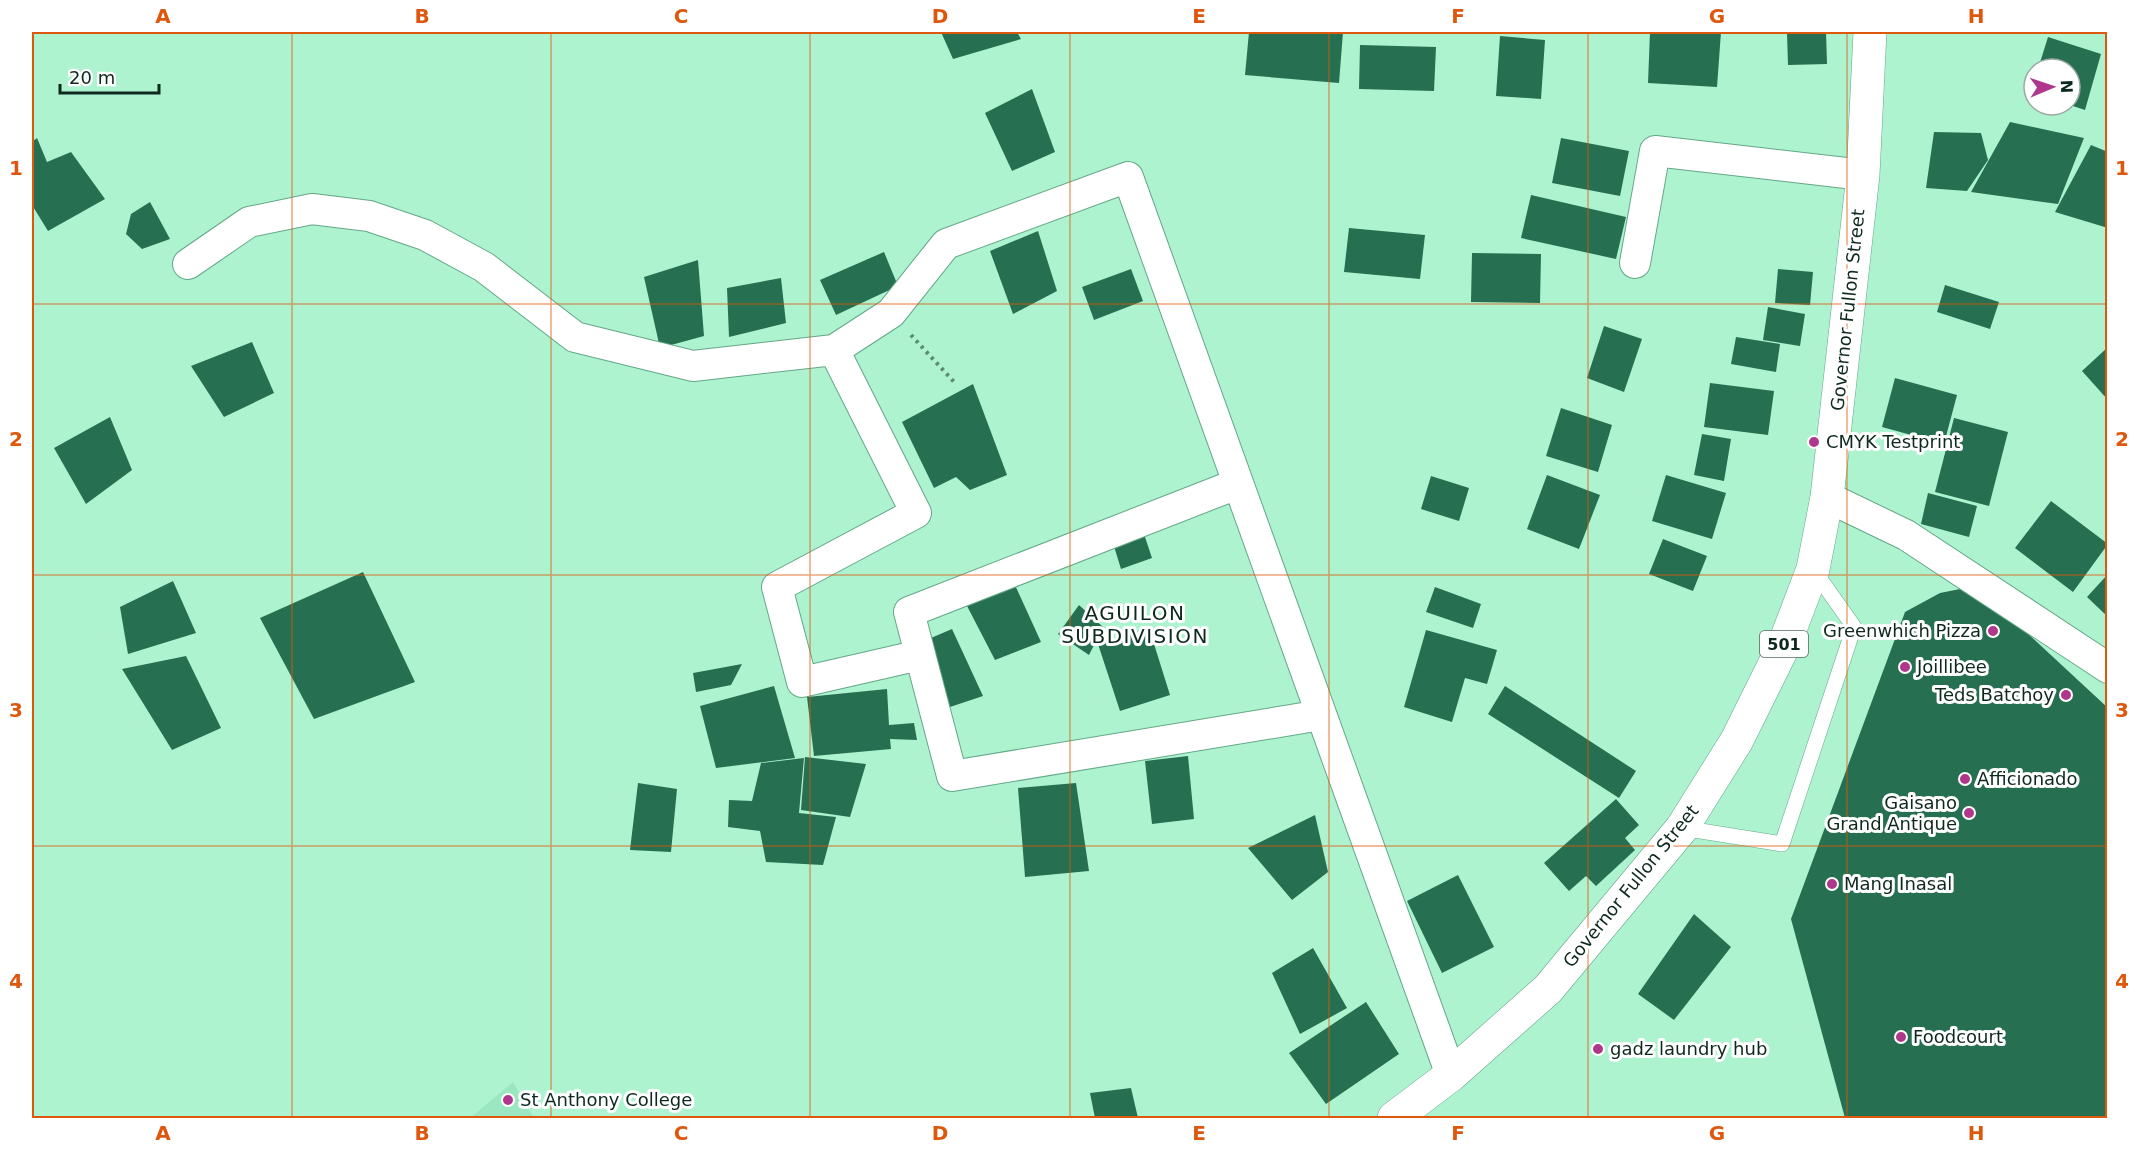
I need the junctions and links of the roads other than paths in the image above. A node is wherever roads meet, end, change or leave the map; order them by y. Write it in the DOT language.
graph roads {
  1 [pos="1870,32"];
  2 [pos="1863,176"];
  3 [pos="1635,263"];
  4 [pos="188,264"];
  5 [pos="834,350"];
  6 [pos="1237,484"];
  7 [pos="1827,497"];
  8 [pos="1813,569"];
  9 [pos="920,655"];
  10 [pos="2108,668"];
  11 [pos="1321,715"];
  12 [pos="1682,828"];
  13 [pos="1451,1075"];
  14 [pos="1394,1119"];
  1 -- 2 [label="main road, Governor Fullon Street / 501"];
  2 -- 3 [label="street"];
  2 -- 7 [label="main road, Governor Fullon Street / 501"];
  4 -- 5 [label="street"];
  5 -- 6 [label="street"];
  5 -- 9 [label="street"];
  6 -- 9 [label="street"];
  6 -- 11 [label="street"];
  7 -- 8 [label="main road, Governor Fullon Street / 501"];
  7 -- 10 [label="street"];
  8 -- 12 [label="main road, Governor Fullon Street / 501"];
  8 -- 12 [label="lane"];
  9 -- 11 [label="street"];
  11 -- 13 [label="street"];
  12 -- 13 [label="main road, Governor Fullon Street / 501"];
  13 -- 14 [label="main road, Governor Fullon Street / 501"];
}
